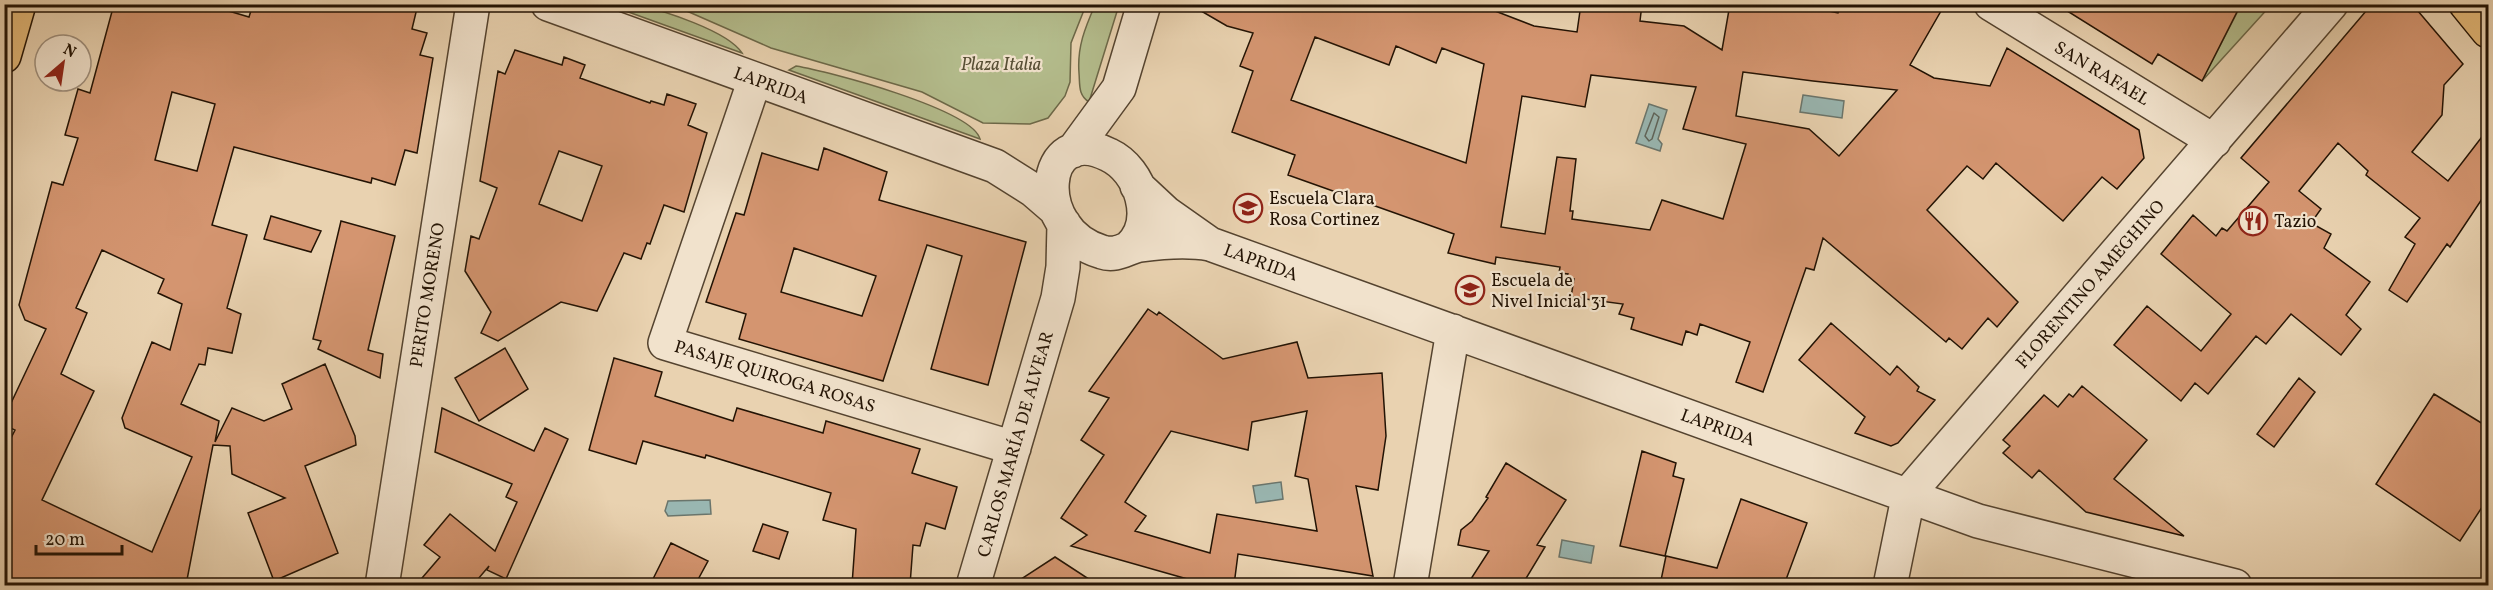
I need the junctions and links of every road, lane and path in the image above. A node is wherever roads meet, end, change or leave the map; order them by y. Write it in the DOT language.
graph roads {
  1 [pos="19,4"];
  2 [pos="473,4"];
  3 [pos="548,4"];
  4 [pos="1144,4"];
  5 [pos="1991,4"];
  6 [pos="2331,4"];
  7 [pos="2466,4"];
  8 [pos="2488,31"];
  9 [pos="4,56"];
  10 [pos="755,79"];
  11 [pos="1119,88"];
  12 [pos="2214,141"];
  13 [pos="1067,156"];
  14 [pos="995,166"];
  15 [pos="1133,179"];
  16 [pos="1059,216"];
  17 [pos="1210,244"];
  18 [pos="1119,250"];
  19 [pos="1056,303"];
  20 [pos="1453,332"];
  21 [pos="1014,448"];
  22 [pos="1909,496"];
  23 [pos="382,585"];
  24 [pos="973,585"];
  25 [pos="1410,585"];
  26 [pos="1890,585"];
  27 [pos="2235,585"];
  1 -- 9 [label="main road"];
  2 -- 23 [label="street, PERITO MORENO"];
  3 -- 10 [label="street, LAPRIDA"];
  4 -- 11 [label="street"];
  5 -- 12 [label="street, SAN RAFAEL"];
  6 -- 12 [label="street, FLORENTINO AMEGHINO"];
  7 -- 8 [label="main road"];
  10 -- 14 [label="street, LAPRIDA"];
  10 -- 21 [label="street, PASAJE QUIROGA ROSAS"];
  11 -- 13 [label="street"];
  11 -- 15 [label="street"];
  12 -- 22 [label="street, FLORENTINO AMEGHINO"];
  13 -- 14 [label="street, LAPRIDA"];
  13 -- 15 [label="street"];
  13 -- 16 [label="street"];
  14 -- 16 [label="street, LAPRIDA"];
  15 -- 17 [label="street, LAPRIDA"];
  15 -- 18 [label="street"];
  16 -- 18 [label="street"];
  16 -- 19 [label="street, CARLOS MARÍA DE ALVEAR"];
  17 -- 18 [label="street, LAPRIDA"];
  17 -- 20 [label="street, LAPRIDA"];
  18 -- 19 [label="street, CARLOS MARÍA DE ALVEAR"];
  19 -- 21 [label="street, CARLOS MARÍA DE ALVEAR"];
  20 -- 22 [label="street, LAPRIDA"];
  20 -- 25 [label="street"];
  21 -- 24 [label="street, CARLOS MARÍA DE ALVEAR"];
  22 -- 26 [label="street, FLORENTINO AMEGHINO"];
  22 -- 27 [label="street, LAPRIDA"];
}
